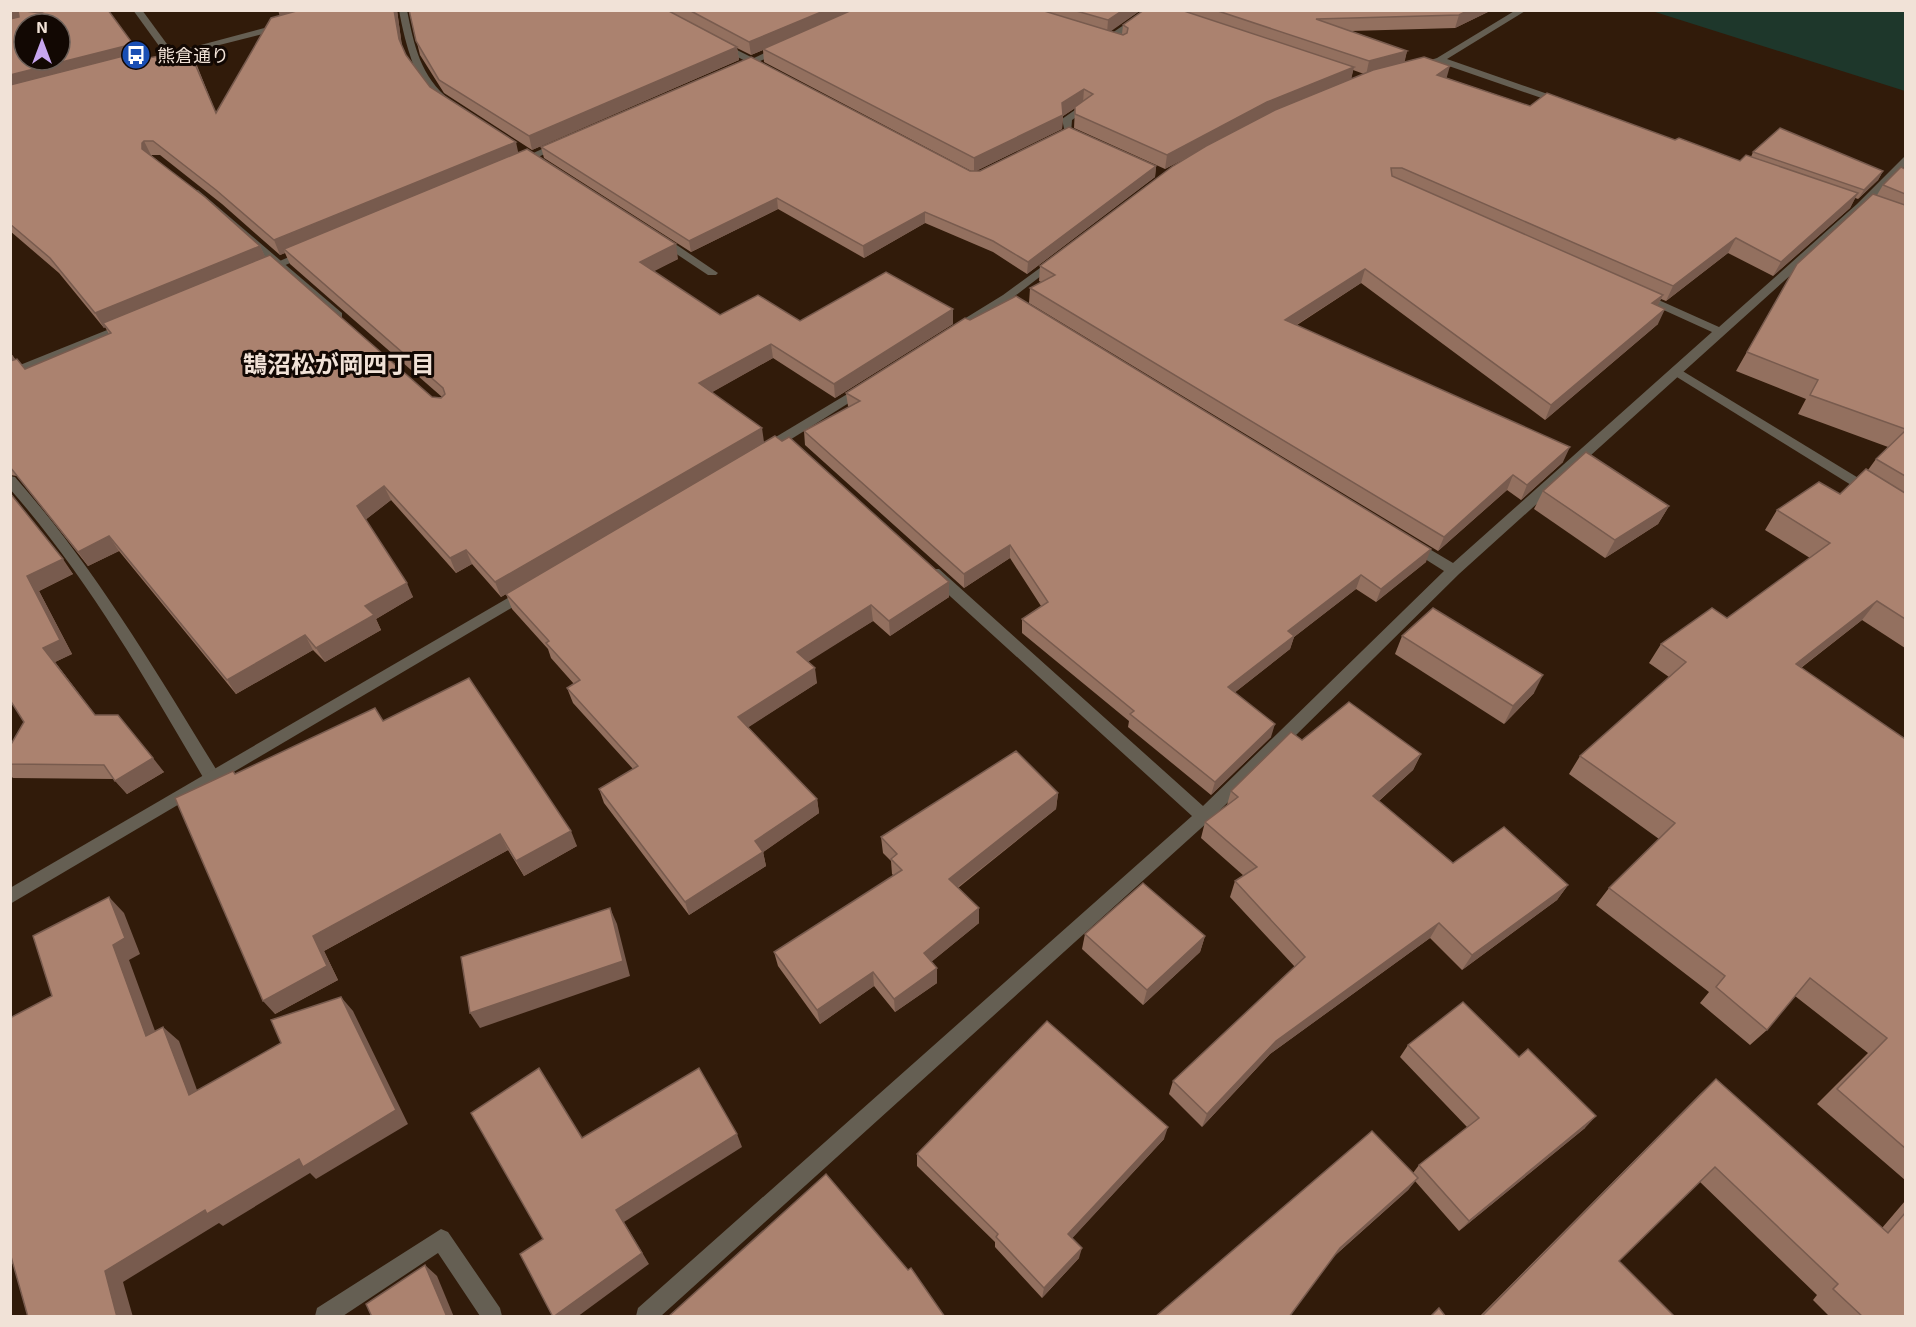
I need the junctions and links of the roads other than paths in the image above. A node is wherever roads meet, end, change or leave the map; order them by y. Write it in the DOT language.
graph roads {
  1 [pos="137,10"];
  2 [pos="403,10"];
  3 [pos="1154,10"];
  4 [pos="1522,10"];
  5 [pos="1165,14"];
  6 [pos="297,22"];
  7 [pos="1098,36"];
  8 [pos="1110,39"];
  9 [pos="712,41"];
  10 [pos="794,42"];
  11 [pos="1121,43"];
  12 [pos="170,55"];
  13 [pos="159,58"];
  14 [pos="1440,60"];
  15 [pos="753,61"];
  16 [pos="1408,69"];
  17 [pos="731,70"];
  18 [pos="774,72"];
  19 [pos="1573,106"];
  20 [pos="1085,107"];
  21 [pos="457,109"];
  22 [pos="1057,136"];
  23 [pos="572,140"];
  24 [pos="1905,158"];
  25 [pos="502,170"];
  26 [pos="191,187"];
  27 [pos="653,234"];
  28 [pos="313,249"];
  29 [pos="1063,254"];
  30 [pos="281,263"];
  31 [pos="712,273"];
  32 [pos="249,276"];
  33 [pos="1632,292"];
  34 [pos="140,321"];
  35 [pos="347,323"];
  36 [pos="1719,331"];
  37 [pos="941,339"];
  38 [pos="1676,371"];
  39 [pos="10,374"];
  40 [pos="874,382"];
  41 [pos="755,456"];
  42 [pos="10,480"];
  43 [pos="1905,514"];
  44 [pos="1403,539"];
  45 [pos="928,566"];
  46 [pos="1454,570"];
  47 [pos="540,584"];
  48 [pos="213,779"];
  49 [pos="1203,816"];
  50 [pos="10,897"];
  51 [pos="325,1317"];
  52 [pos="492,1317"];
  53 [pos="646,1317"];
  1 -- 12 [label="street"];
  2 -- 21 [label="street"];
  3 -- 5 [label="street"];
  3 -- 8 [label="street"];
  4 -- 14 [label="street"];
  6 -- 12 [label="street"];
  7 -- 8 [label="street"];
  8 -- 11 [label="street"];
  9 -- 15 [label="street"];
  10 -- 15 [label="street"];
  12 -- 13 [label="street"];
  14 -- 16 [label="street"];
  14 -- 19 [label="street"];
  15 -- 17 [label="street"];
  15 -- 18 [label="street"];
  20 -- 22 [label="street"];
  23 -- 25 [label="street"];
  24 -- 36 [label="street"];
  26 -- 30 [label="street"];
  27 -- 31 [label="street"];
  28 -- 30 [label="street"];
  29 -- 37 [label="street"];
  30 -- 32 [label="street"];
  30 -- 35 [label="street"];
  33 -- 36 [label="street"];
  34 -- 39 [label="street"];
  36 -- 38 [label="street"];
  38 -- 43 [label="street"];
  38 -- 46 [label="street"];
  40 -- 41 [label="street"];
  42 -- 48 [label="street"];
  44 -- 46 [label="street"];
  45 -- 49 [label="street"];
  46 -- 49 [label="street"];
  47 -- 48 [label="street"];
  48 -- 50 [label="street"];
  49 -- 53 [label="street"];
  51 -- 52 [label="street"];
}
